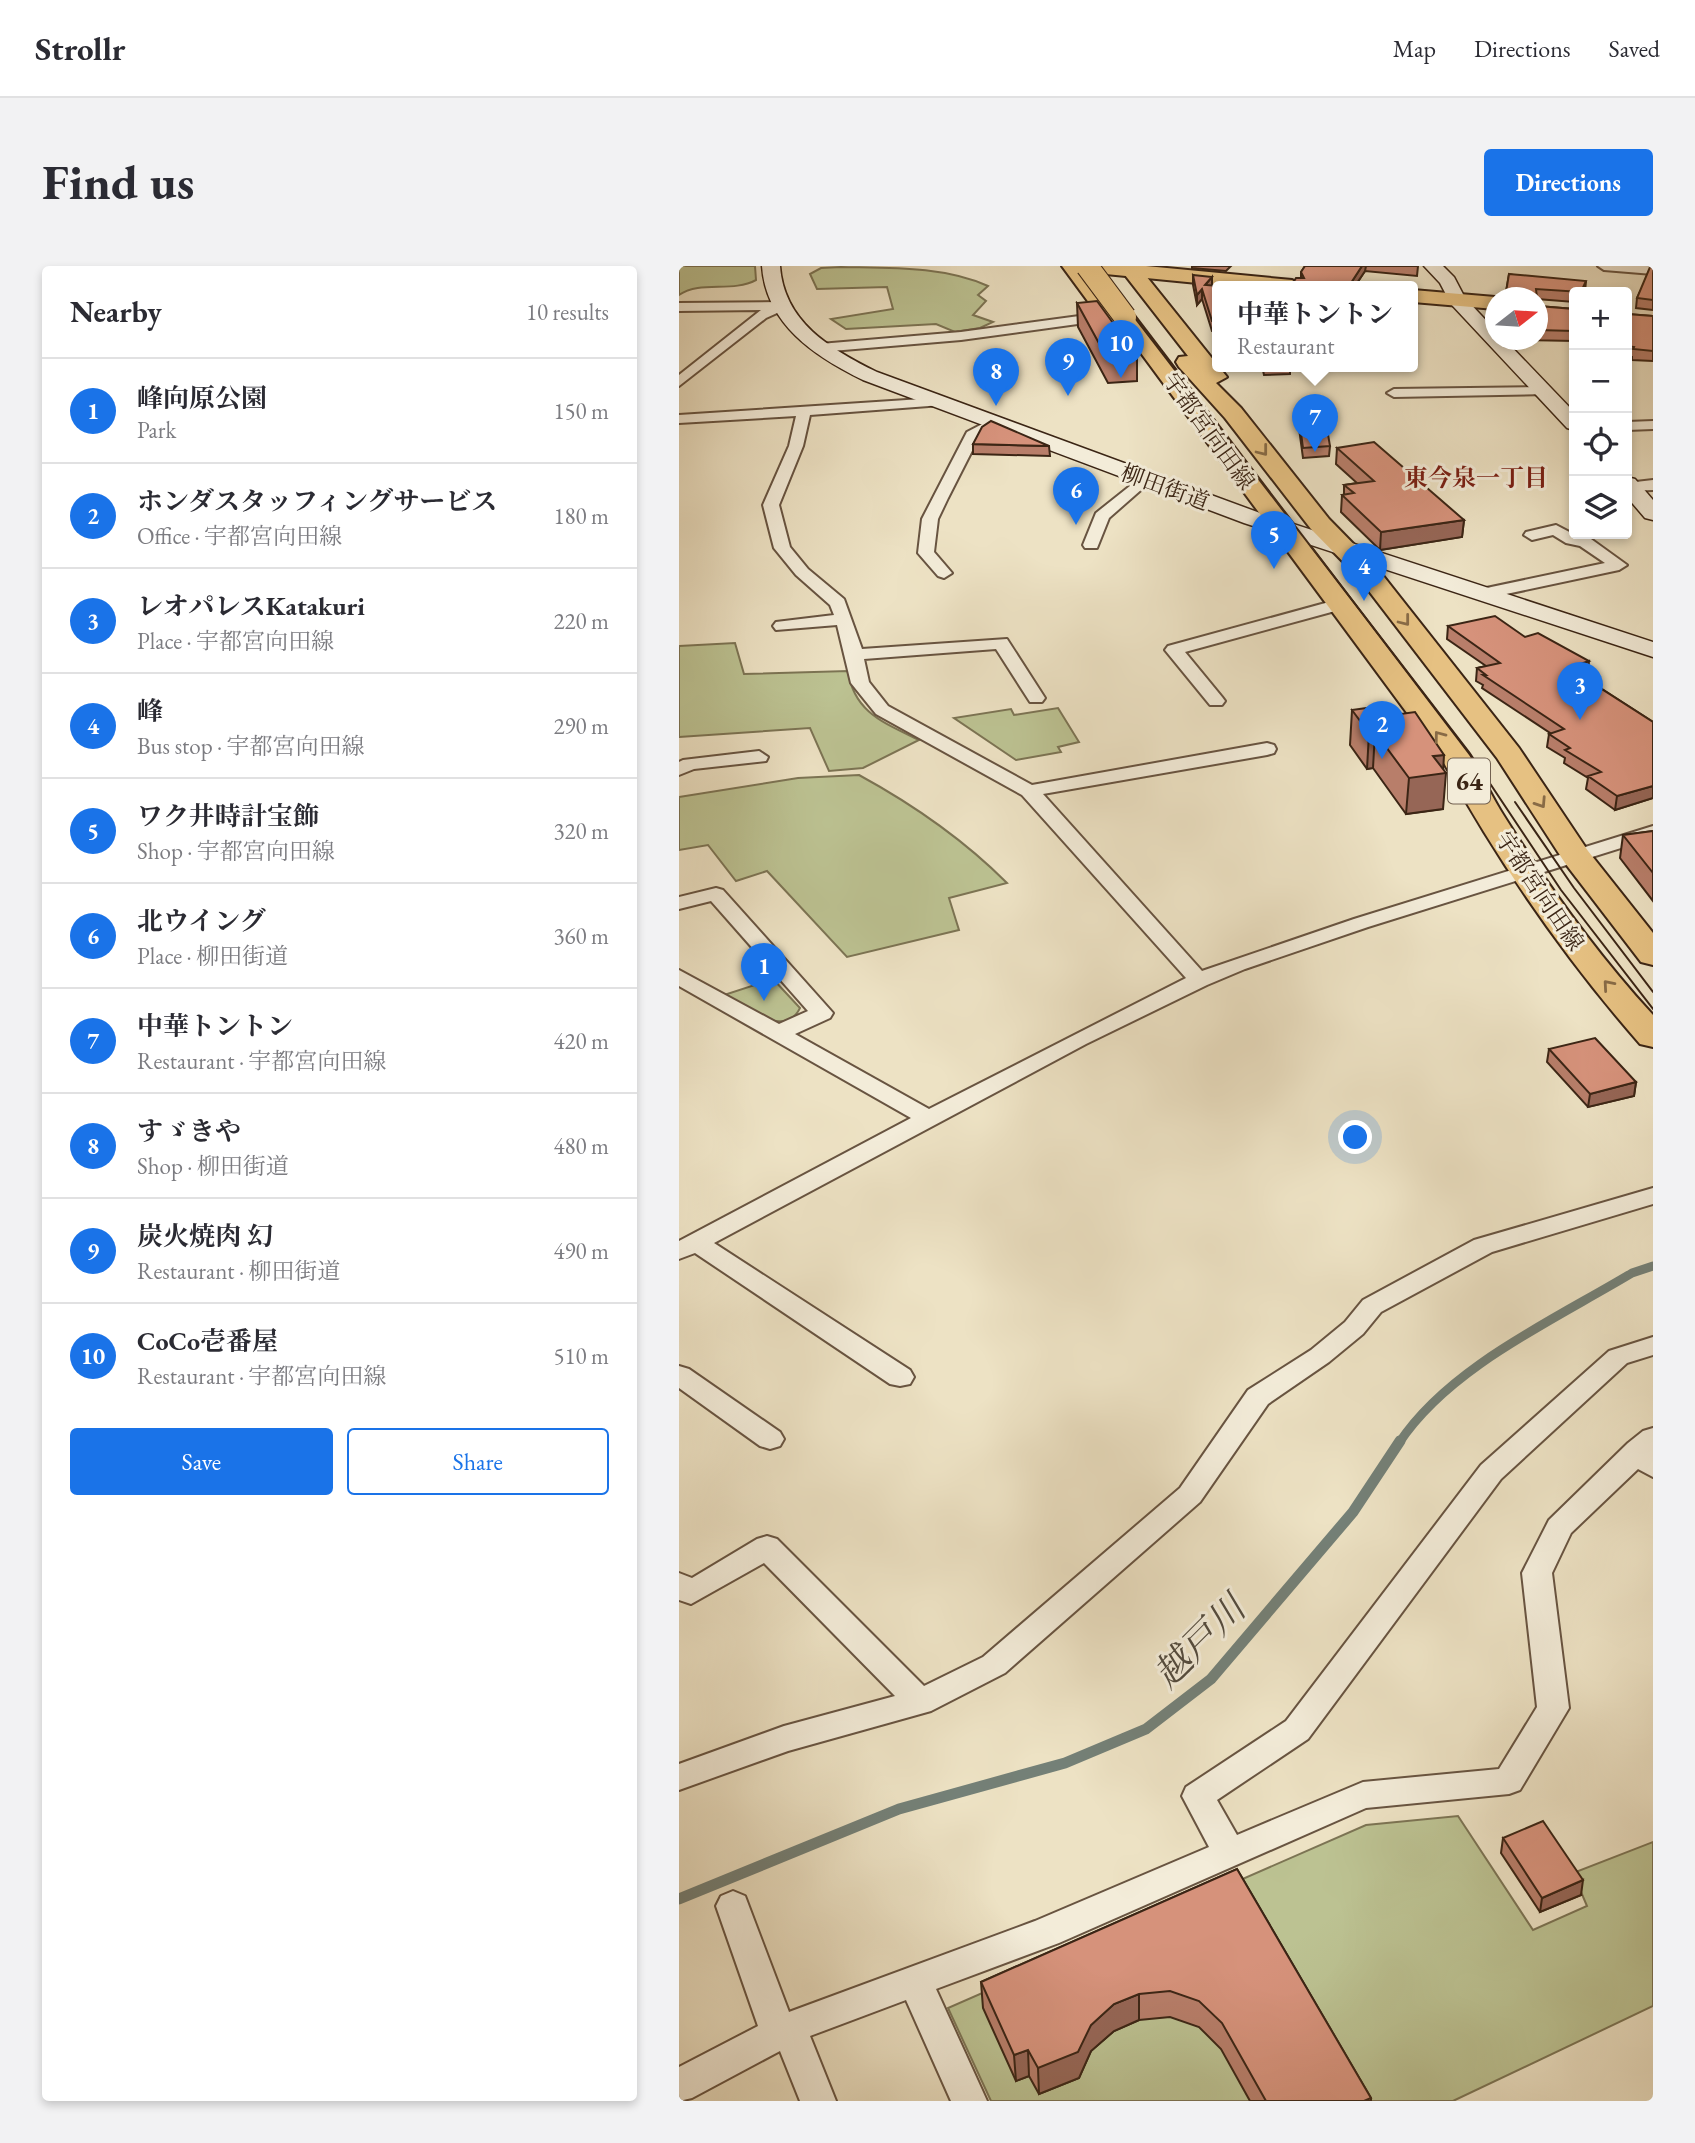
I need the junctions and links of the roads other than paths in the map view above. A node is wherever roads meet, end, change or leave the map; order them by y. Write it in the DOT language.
graph roads {
  1 [pos="771,266"];
  2 [pos="1072,266"];
  3 [pos="1086,266"];
  4 [pos="1433,266"];
  5 [pos="1604,266"];
  6 [pos="1124,268"];
  7 [pos="1653,270"];
  8 [pos="1245,281"];
  9 [pos="1418,296"];
  10 [pos="1457,300"];
  11 [pos="1485,302"];
  12 [pos="781,306"];
  13 [pos="679,307"];
  14 [pos="1117,316"];
  15 [pos="820,348"];
  16 [pos="679,382"];
  17 [pos="1543,391"];
  18 [pos="1394,393"];
  19 [pos="1218,400"];
  20 [pos="937,402"];
  21 [pos="804,410"];
  22 [pos="679,419"];
  23 [pos="1569,419"];
  24 [pos="992,423"];
  25 [pos="1653,425"];
  26 [pos="1632,426"];
  27 [pos="1145,479"];
  28 [pos="1632,485"];
  29 [pos="1653,485"];
  30 [pos="1632,489"];
  31 [pos="1653,513"];
  32 [pos="1282,528"];
  33 [pos="1532,534"];
  34 [pos="1091,545"];
  35 [pos="1346,550"];
  36 [pos="944,573"];
  37 [pos="1483,594"];
  38 [pos="1340,604"];
  39 [pos="844,619"];
  40 [pos="782,626"];
  41 [pos="1653,650"];
  42 [pos="855,655"];
  43 [pos="1036,698"];
  44 [pos="1216,701"];
  45 [pos="1267,749"];
  46 [pos="759,757"];
  47 [pos="679,769"];
  48 [pos="1029,791"];
  49 [pos="1653,832"];
  50 [pos="1576,856"];
  51 [pos="1525,872"];
  52 [pos="679,903"];
  53 [pos="1653,955"];
  54 [pos="679,977"];
  55 [pos="1199,980"];
  56 [pos="776,1034"];
  57 [pos="1653,1036"];
  58 [pos="928,1118"];
  59 [pos="1653,1196"];
  60 [pos="688,1246"];
  61 [pos="1653,1346"];
  62 [pos="679,1375"];
  63 [pos="900,1377"];
  64 [pos="770,1439"];
  65 [pos="1648,1452"];
  66 [pos="679,1584"];
  67 [pos="919,1702"];
  68 [pos="679,1777"];
  69 [pos="1229,1852"];
  70 [pos="733,1906"];
  71 [pos="915,1981"];
  72 [pos="784,2031"];
  73 [pos="679,2086"];
  74 [pos="818,2101"];
  75 [pos="969,2101"];
  1 -- 12 [label="street, 柳田街道"];
  2 -- 14 [label="main road"];
  3 -- 6 [label="main road"];
  3 -- 14 [label="main road, 宇都宮向田線 / 64, bridge"];
  4 -- 10 [label="street"];
  5 -- 7 [label="street"];
  6 -- 8 [label="main road"];
  6 -- 19 [label="main road, 宇都宮向田線 / 64"];
  6 -- 19 [label="main road"];
  9 -- 10 [label="main road"];
  10 -- 11 [label="main road"];
  10 -- 17 [label="street"];
  12 -- 13 [label="street"];
  12 -- 15 [label="street, 柳田街道"];
  12 -- 16 [label="street"];
  14 -- 15 [label="street"];
  14 -- 32 [label="main road, 宇都宮向田線 / 64"];
  15 -- 20 [label="street, 柳田街道"];
  17 -- 18 [label="street"];
  17 -- 23 [label="street"];
  19 -- 35 [label="main road, 宇都宮向田線 / 64, one-way"];
  20 -- 21 [label="street"];
  20 -- 24 [label="street, 柳田街道"];
  21 -- 22 [label="street"];
  21 -- 39 [label="street"];
  24 -- 27 [label="street, 柳田街道"];
  24 -- 36 [label="street"];
  25 -- 26 [label="street"];
  27 -- 32 [label="street, 柳田街道"];
  27 -- 34 [label="street"];
  28 -- 29 [label="street"];
  30 -- 31 [label="street"];
  32 -- 35 [label="street, 柳田街道"];
  32 -- 38 [label="main road, 宇都宮向田線 / 64"];
  33 -- 37 [label="street"];
  35 -- 37 [label="street, 柳田街道"];
  35 -- 50 [label="main road, 宇都宮向田線 / 64, one-way"];
  37 -- 41 [label="street, 柳田街道"];
  38 -- 44 [label="street"];
  51 -- 38 [label="main road, 宇都宮向田線 / 64, one-way"];
  39 -- 40 [label="street"];
  39 -- 42 [label="street"];
  42 -- 43 [label="street"];
  42 -- 48 [label="street"];
  45 -- 48 [label="street"];
  46 -- 47 [label="street"];
  48 -- 55 [label="street"];
  49 -- 50 [label="street"];
  50 -- 51 [label="street"];
  50 -- 53 [label="main road, 宇都宮向田線 / 64"];
  51 -- 55 [label="street"];
  57 -- 51 [label="main road, 宇都宮向田線 / 64, one-way"];
  52 -- 56 [label="street"];
  54 -- 56 [label="street"];
  55 -- 58 [label="street"];
  56 -- 58 [label="street"];
  58 -- 60 [label="street"];
  59 -- 67 [label="street"];
  60 -- 63 [label="street"];
  61 -- 69 [label="street"];
  62 -- 64 [label="street"];
  65 -- 69 [label="street"];
  66 -- 67 [label="street"];
  67 -- 68 [label="street"];
  69 -- 71 [label="street"];
  70 -- 72 [label="street"];
  71 -- 72 [label="street"];
  71 -- 75 [label="street"];
  72 -- 73 [label="street"];
  72 -- 74 [label="street"];
}
